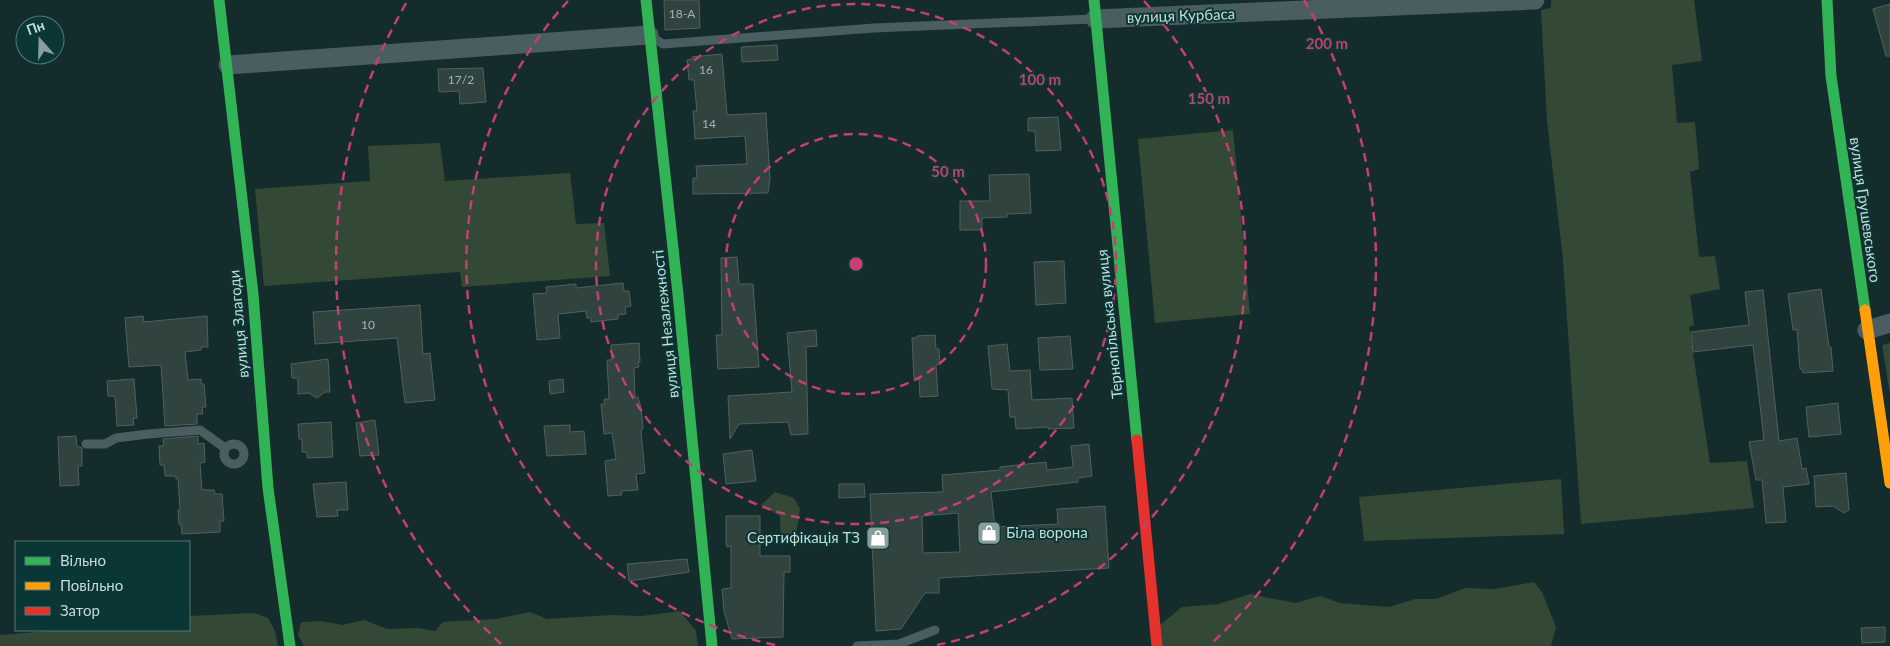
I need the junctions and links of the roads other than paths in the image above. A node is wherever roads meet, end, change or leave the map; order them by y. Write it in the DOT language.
graph roads {
  1 [pos="219,0"];
  2 [pos="646,0"];
  3 [pos="1094,0"];
  4 [pos="1535,0"];
  5 [pos="1827,0"];
  6 [pos="1095,19"];
  7 [pos="648,35"];
  8 [pos="228,65"];
  9 [pos="1890,323"];
  10 [pos="1867,330"];
  11 [pos="86,444"];
  12 [pos="225,448"];
  13 [pos="255,453"];
  14 [pos="1890,483"];
  15 [pos="935,630"];
  16 [pos="290,646"];
  17 [pos="712,646"];
  18 [pos="856,646"];
  19 [pos="1157,646"];
  1 -- 8 [label="street, вулиця Злагоди"];
  2 -- 7 [label="street, вулиця Незалежності"];
  3 -- 6 [label="street, Тернопільська вулиця"];
  4 -- 6 [label="street, вулиця Курбаса"];
  5 -- 10 [label="street, вулиця Грушевського"];
  6 -- 7 [label="lane"];
  6 -- 19 [label="street, Тернопільська вулиця"];
  7 -- 8 [label="street"];
  7 -- 17 [label="street, вулиця Незалежності"];
  8 -- 13 [label="street, вулиця Злагоди"];
  9 -- 10 [label="street"];
  10 -- 14 [label="street, вулиця Грушевського"];
  11 -- 12 [label="lane"];
  12 -- 13 [label="lane"];
  12 -- 13 [label="lane"];
  13 -- 16 [label="street, вулиця Злагоди"];
  15 -- 18 [label="lane"];
}
